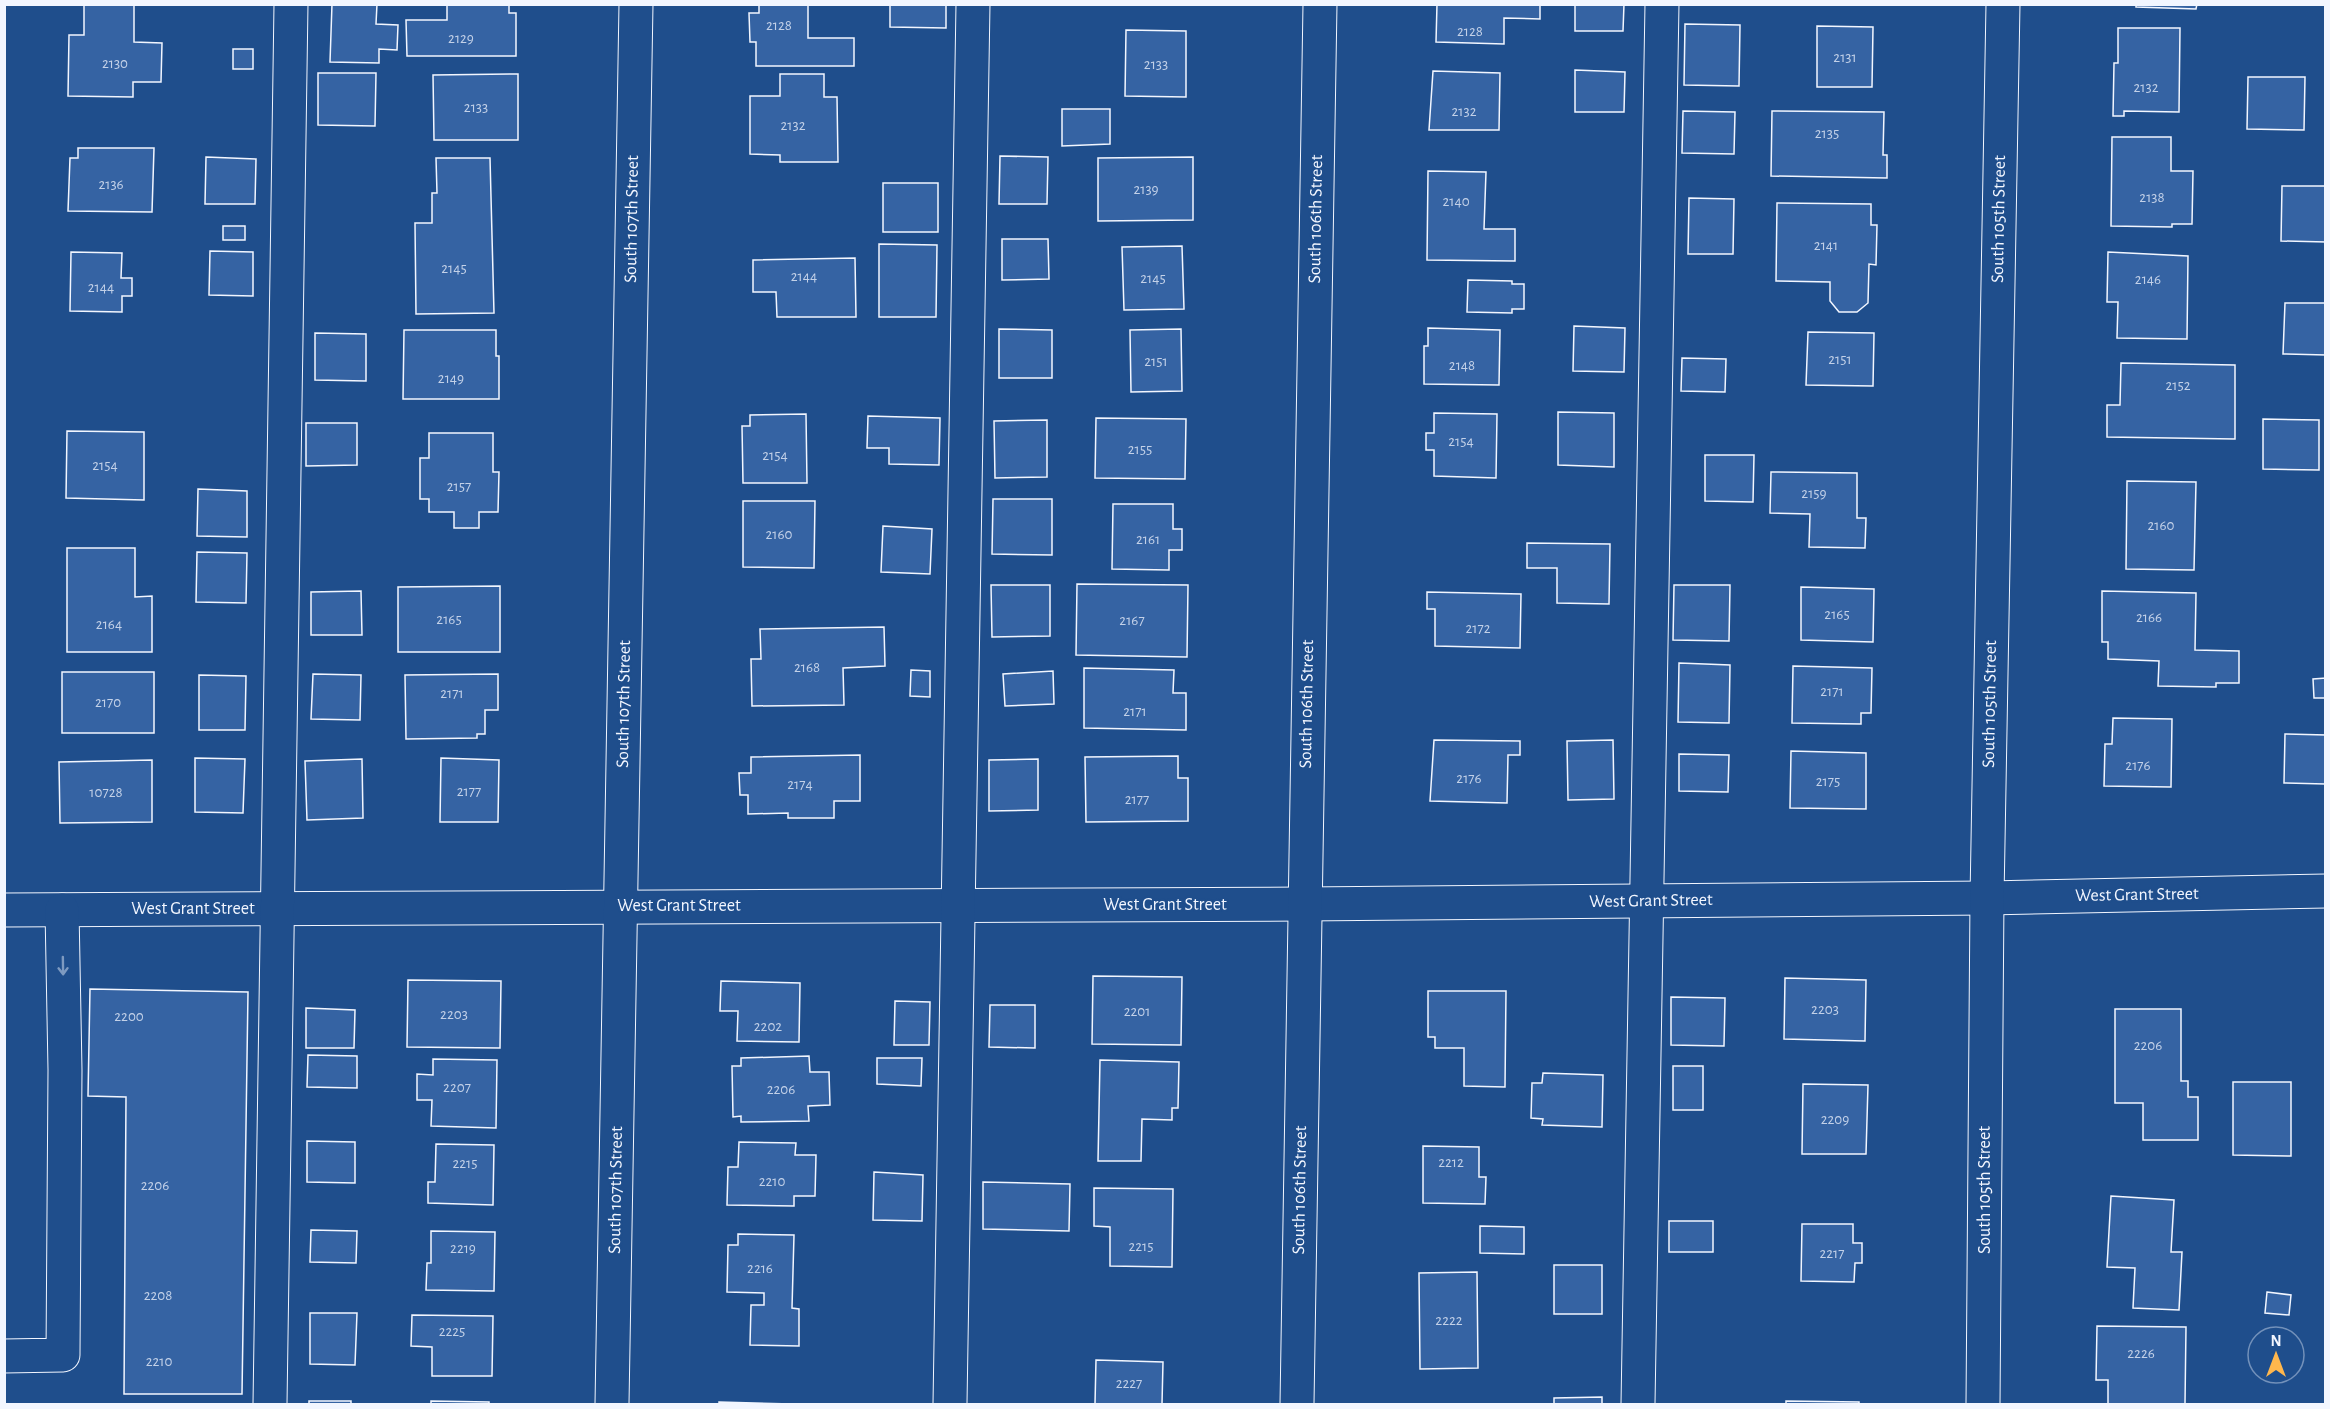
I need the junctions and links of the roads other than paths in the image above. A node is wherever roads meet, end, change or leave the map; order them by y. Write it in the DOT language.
graph roads {
  1 [pos="291,4"];
  2 [pos="636,4"];
  3 [pos="973,4"];
  4 [pos="1320,4"];
  5 [pos="1662,4"];
  6 [pos="2003,4"];
  7 [pos="2325,891"];
  8 [pos="1987,898"];
  9 [pos="1645,901"];
  10 [pos="1303,904"];
  11 [pos="620,906"];
  12 [pos="958,906"];
  13 [pos="277,908"];
  14 [pos="4,910"];
  15 [pos="62,910"];
  16 [pos="4,1356"];
  17 [pos="270,1404"];
  18 [pos="612,1404"];
  19 [pos="950,1404"];
  20 [pos="1297,1404"];
  21 [pos="1638,1404"];
  22 [pos="1983,1404"];
  1 -- 13 [label="street"];
  2 -- 11 [label="street, South 107th Street"];
  3 -- 12 [label="street"];
  4 -- 10 [label="street, South 106th Street"];
  5 -- 9 [label="street"];
  6 -- 8 [label="street, South 105th Street"];
  7 -- 8 [label="street, West Grant Street"];
  8 -- 9 [label="street, West Grant Street"];
  8 -- 22 [label="street, South 105th Street"];
  9 -- 10 [label="street, West Grant Street"];
  9 -- 21 [label="street"];
  10 -- 12 [label="street, West Grant Street"];
  10 -- 20 [label="street, South 106th Street"];
  11 -- 12 [label="street, West Grant Street"];
  11 -- 13 [label="street, West Grant Street"];
  11 -- 18 [label="street, South 107th Street"];
  12 -- 19 [label="street"];
  13 -- 15 [label="street, West Grant Street"];
  13 -- 17 [label="street"];
  14 -- 15 [label="street, West Grant Street"];
  15 -- 16 [label="street, one-way"];
}
